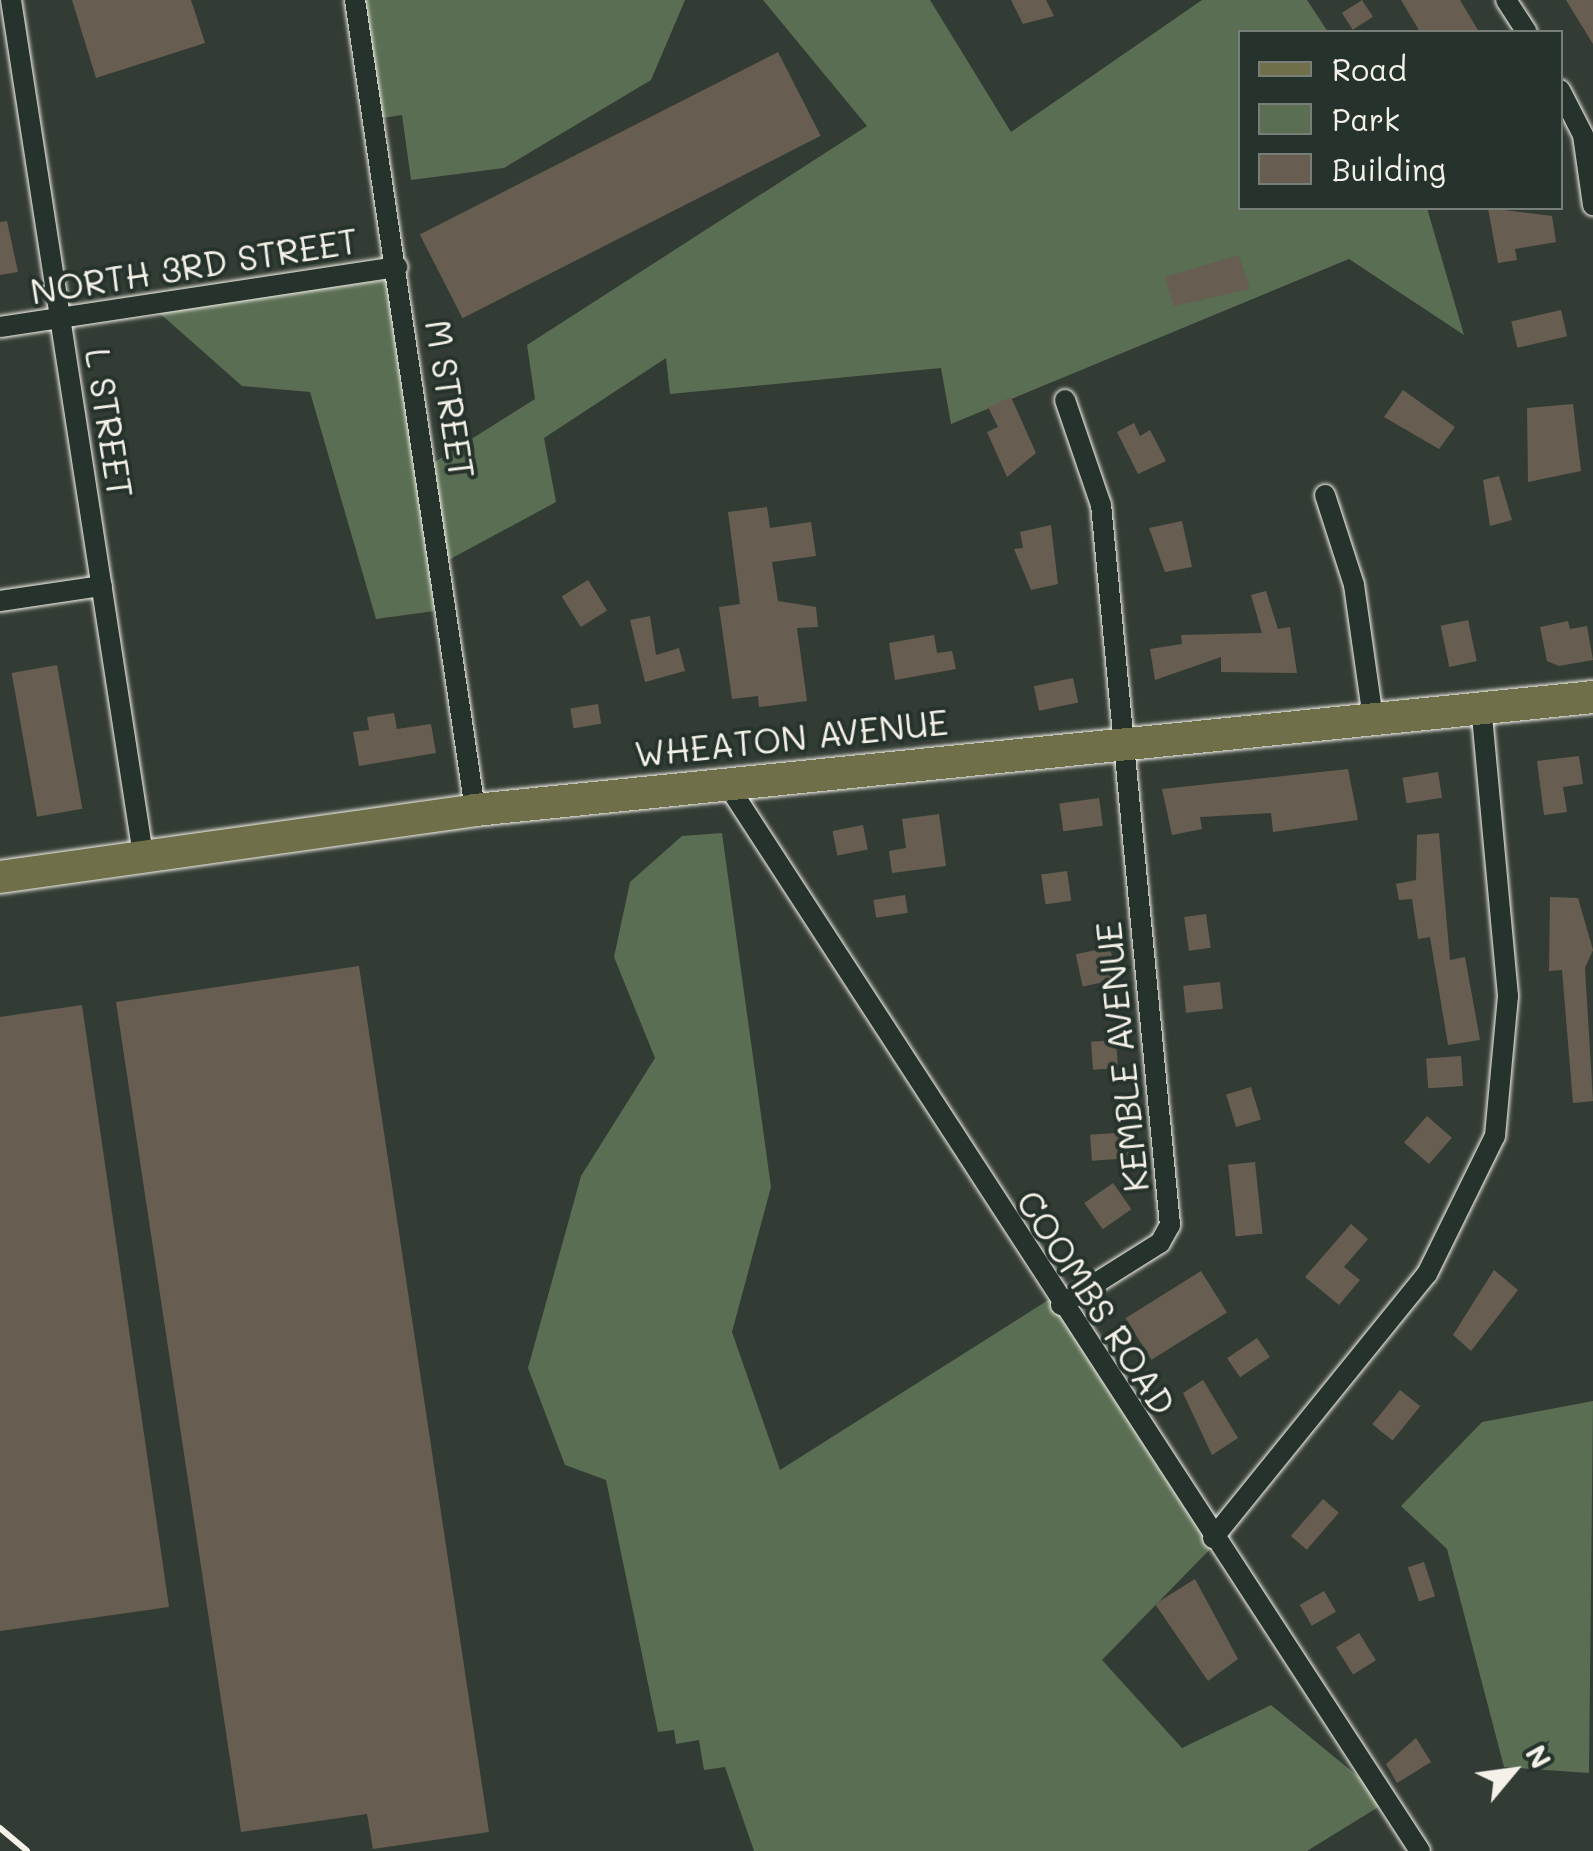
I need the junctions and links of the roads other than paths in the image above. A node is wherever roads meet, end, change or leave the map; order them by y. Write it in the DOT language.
graph roads {
  1 [pos="11,0"];
  2 [pos="355,0"];
  3 [pos="1506,0"];
  4 [pos="1526,30"];
  5 [pos="1563,96"];
  6 [pos="1593,205"];
  7 [pos="398,267"];
  8 [pos="61,318"];
  9 [pos="0,327"];
  10 [pos="1065,400"];
  11 [pos="1325,495"];
  12 [pos="102,586"];
  13 [pos="0,600"];
  14 [pos="1593,697"];
  15 [pos="1482,708"];
  16 [pos="1373,719"];
  17 [pos="1123,744"];
  18 [pos="726,784"];
  19 [pos="474,810"];
  20 [pos="144,855"];
  21 [pos="0,877"];
  22 [pos="1060,1305"];
  23 [pos="1213,1538"];
  24 [pos="1420,1851"];
  1 -- 8 [label="street, L STREET"];
  2 -- 7 [label="street, M STREET"];
  3 -- 4 [label="street"];
  5 -- 6 [label="street"];
  7 -- 8 [label="street, NORTH 3RD STREET"];
  7 -- 19 [label="street, M STREET"];
  8 -- 9 [label="street, NORTH 3RD STREET"];
  8 -- 12 [label="street, L STREET"];
  10 -- 17 [label="street, KEMBLE AVENUE"];
  11 -- 16 [label="street"];
  12 -- 13 [label="street"];
  12 -- 20 [label="street, L STREET"];
  14 -- 15 [label="main road, WHEATON AVENUE"];
  15 -- 16 [label="main road, WHEATON AVENUE"];
  15 -- 23 [label="street"];
  16 -- 17 [label="main road, WHEATON AVENUE"];
  17 -- 18 [label="main road, WHEATON AVENUE"];
  17 -- 22 [label="street, KEMBLE AVENUE"];
  18 -- 19 [label="main road, WHEATON AVENUE"];
  18 -- 22 [label="street, COOMBS ROAD"];
  19 -- 20 [label="main road, WHEATON AVENUE"];
  20 -- 21 [label="main road, WHEATON AVENUE"];
  22 -- 23 [label="street, COOMBS ROAD"];
  23 -- 24 [label="street, COOMBS ROAD"];
}
